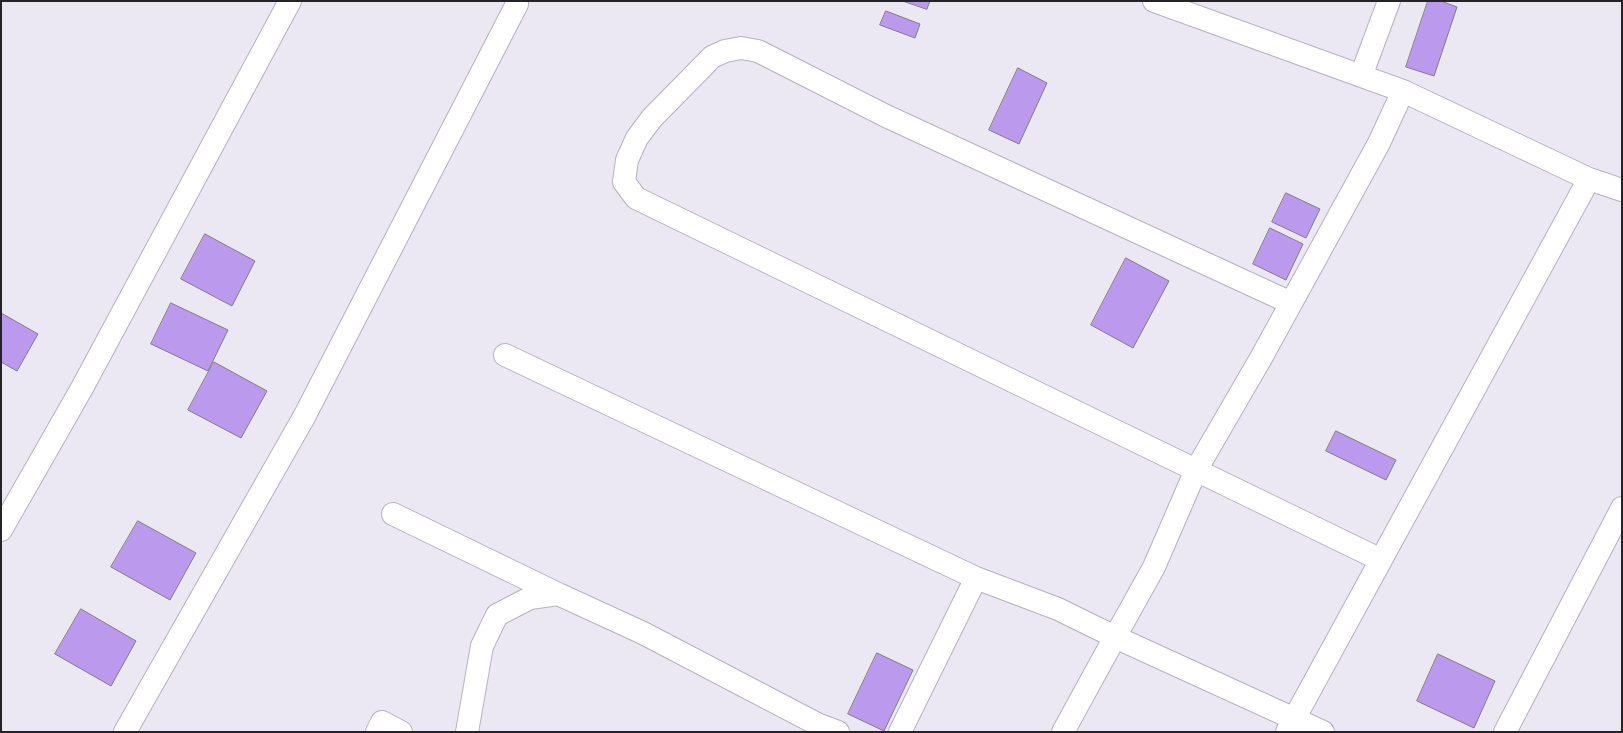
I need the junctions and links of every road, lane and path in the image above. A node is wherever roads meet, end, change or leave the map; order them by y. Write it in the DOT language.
graph roads {
  1 [pos="290,1"];
  2 [pos="517,1"];
  3 [pos="1154,1"];
  4 [pos="1389,1"];
  5 [pos="1361,76"];
  6 [pos="1403,91"];
  7 [pos="1589,179"];
  8 [pos="1622,190"];
  9 [pos="1291,303"];
  10 [pos="505,354"];
  11 [pos="1196,470"];
  12 [pos="1622,508"];
  13 [pos="393,514"];
  14 [pos="1,530"];
  15 [pos="1381,560"];
  16 [pos="976,578"];
  17 [pos="558,594"];
  18 [pos="1115,637"];
  19 [pos="1291,726"];
  20 [pos="125,732"];
  21 [pos="377,732"];
  22 [pos="401,732"];
  23 [pos="466,732"];
  24 [pos="838,732"];
  25 [pos="900,732"];
  26 [pos="1063,732"];
  27 [pos="1323,732"];
  28 [pos="1505,732"];
  1 -- 14 [label="street"];
  2 -- 20 [label="street"];
  3 -- 5 [label="street"];
  4 -- 5 [label="street"];
  5 -- 6 [label="street"];
  6 -- 7 [label="street"];
  6 -- 9 [label="street"];
  7 -- 8 [label="street"];
  7 -- 15 [label="street"];
  9 -- 11 [label="street"];
  9 -- 11 [label="street"];
  10 -- 16 [label="street"];
  11 -- 15 [label="street"];
  11 -- 18 [label="street"];
  12 -- 28 [label="street"];
  13 -- 17 [label="street"];
  15 -- 19 [label="street"];
  16 -- 18 [label="street"];
  16 -- 25 [label="street"];
  17 -- 23 [label="street"];
  17 -- 24 [label="street"];
  18 -- 19 [label="street"];
  18 -- 26 [label="street"];
  19 -- 27 [label="street"];
  21 -- 22 [label="street"];
}
